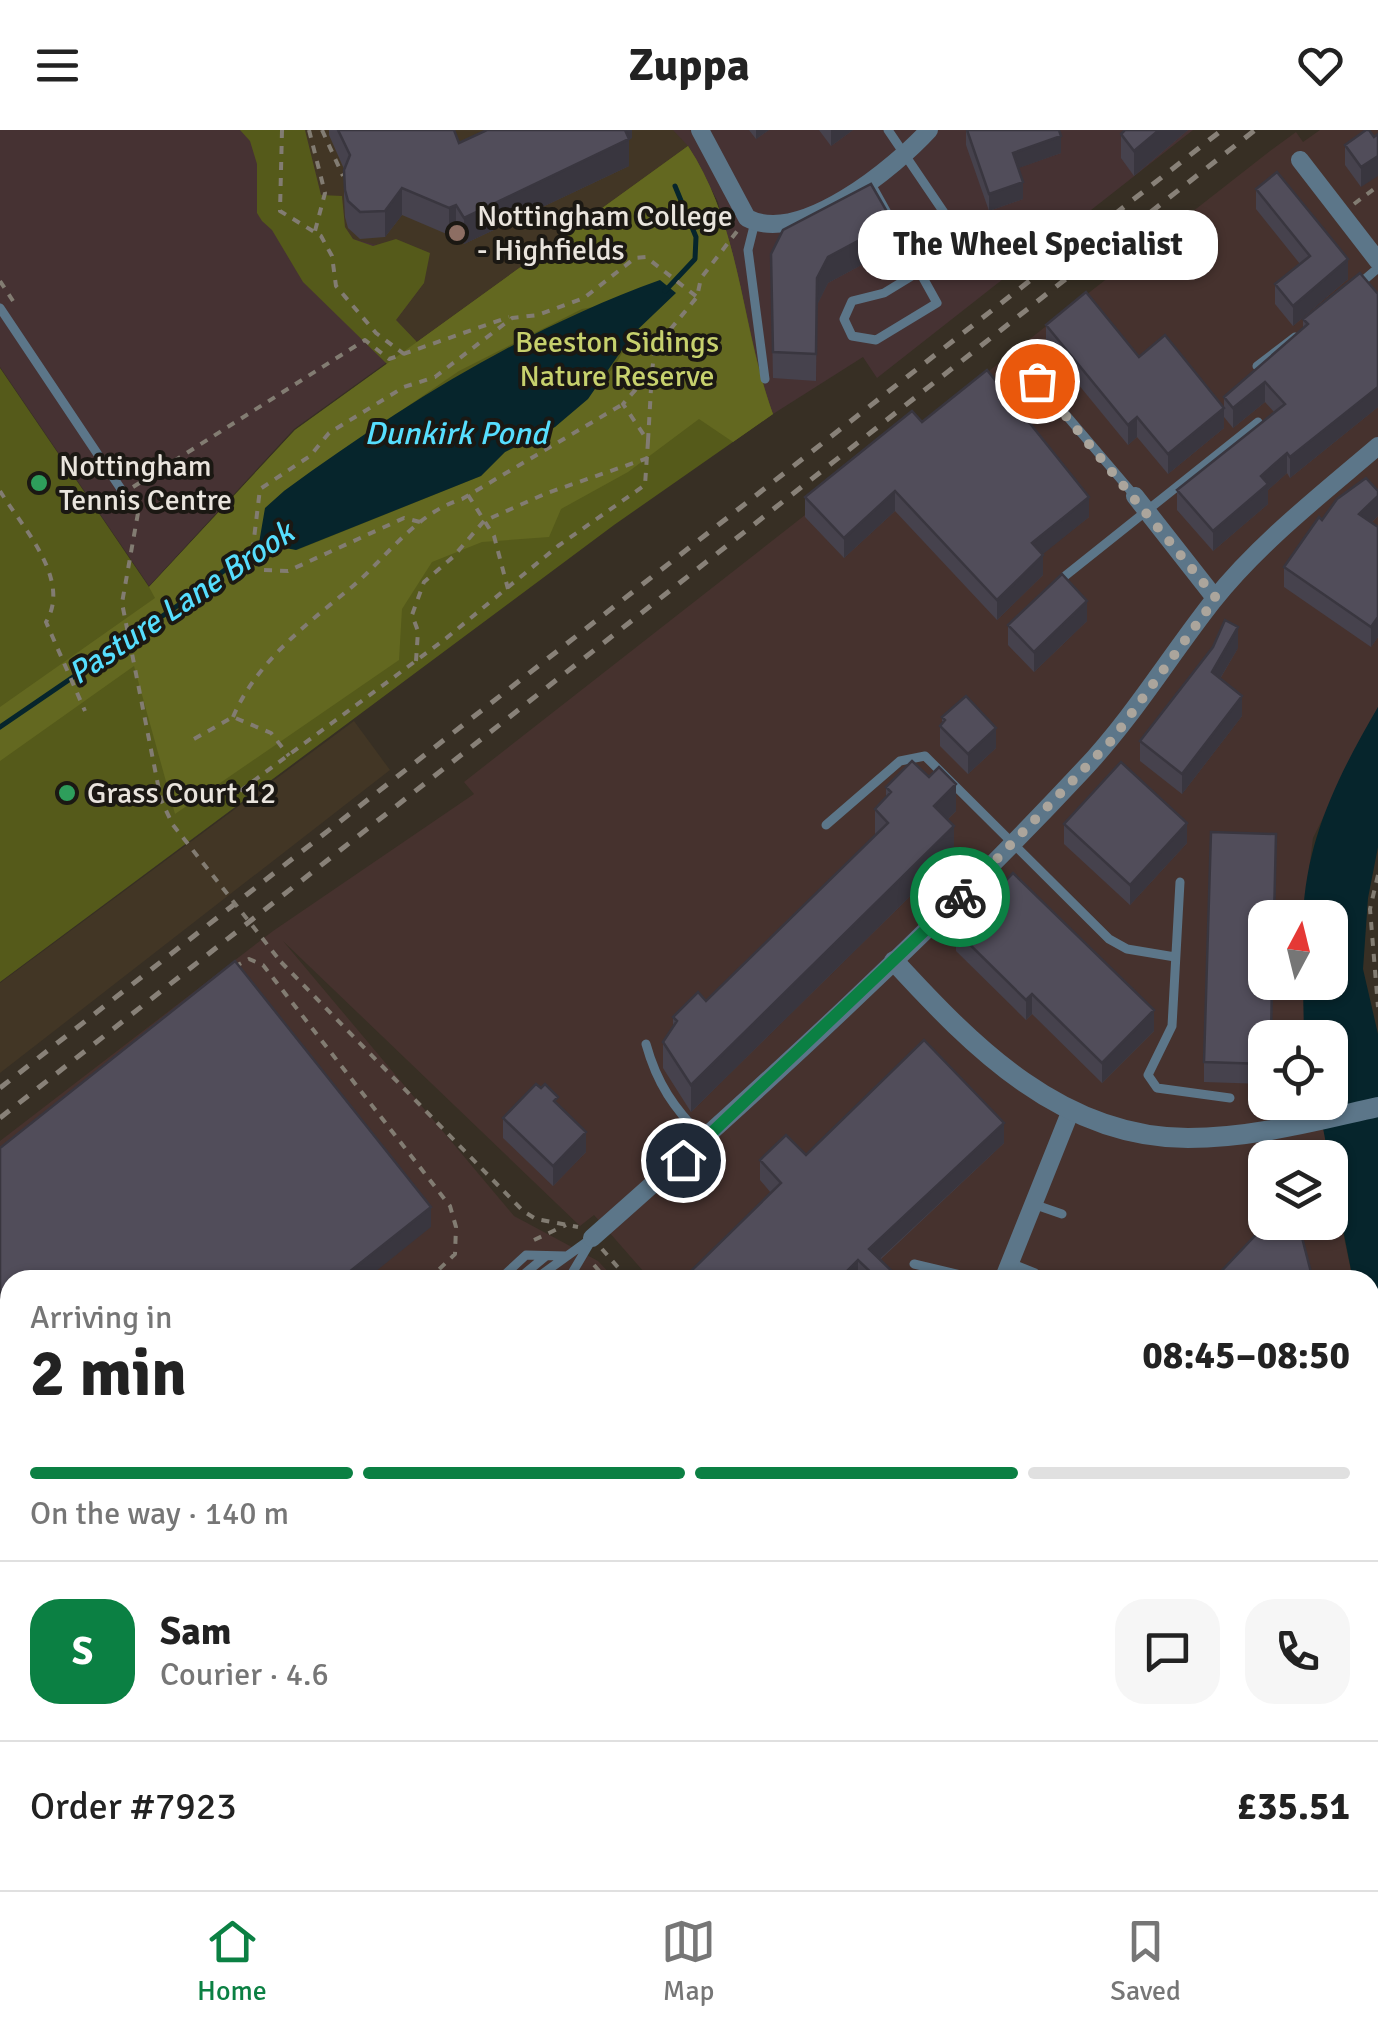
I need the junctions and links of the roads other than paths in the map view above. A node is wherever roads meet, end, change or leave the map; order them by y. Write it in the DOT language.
graph roads {
  1 [pos="700,130"];
  2 [pos="888,130"];
  3 [pos="929,130"];
  4 [pos="906,155"];
  5 [pos="1300,160"];
  6 [pos="871,184"];
  7 [pos="751,220"];
  8 [pos="982,248"];
  9 [pos="1378,261"];
  10 [pos="1378,268"];
  11 [pos="920,271"];
  12 [pos="1345,296"];
  13 [pos="0,308"];
  14 [pos="1308,326"];
  15 [pos="1257,366"];
  16 [pos="766,379"];
  17 [pos="1037,381"];
  18 [pos="1258,422"];
  19 [pos="1378,446"];
  20 [pos="1141,503"];
  21 [pos="135,508"];
  22 [pos="1064,576"];
  23 [pos="1216,598"];
  24 [pos="826,825"];
  25 [pos="1014,844"];
  26 [pos="1180,882"];
  27 [pos="1175,958"];
  28 [pos="894,961"];
  29 [pos="646,1044"];
  30 [pos="1230,1098"];
  31 [pos="1378,1108"];
  32 [pos="1070,1110"];
  33 [pos="704,1140"];
  34 [pos="1033,1204"];
  35 [pos="1062,1214"];
  36 [pos="591,1238"];
  37 [pos="546,1255"];
  38 [pos="567,1256"];
  39 [pos="914,1264"];
  40 [pos="509,1270"];
  41 [pos="529,1270"];
  42 [pos="548,1270"];
  43 [pos="573,1270"];
  44 [pos="940,1270"];
  45 [pos="1007,1270"];
  1 -- 7 [label="street"];
  2 -- 4 [label="lane"];
  3 -- 4 [label="street"];
  4 -- 6 [label="street"];
  4 -- 8 [label="lane"];
  5 -- 9 [label="street"];
  6 -- 7 [label="street"];
  6 -- 11 [label="lane"];
  7 -- 16 [label="lane"];
  10 -- 12 [label="lane"];
  11 -- 11 [label="lane"];
  13 -- 21 [label="lane"];
  14 -- 15 [label="lane"];
  17 -- 20 [label="lane"];
  18 -- 20 [label="lane"];
  19 -- 23 [label="street"];
  20 -- 22 [label="lane"];
  20 -- 23 [label="street"];
  23 -- 25 [label="street"];
  24 -- 25 [label="lane"];
  25 -- 27 [label="lane"];
  25 -- 28 [label="street"];
  26 -- 27 [label="lane"];
  27 -- 30 [label="lane"];
  28 -- 32 [label="street"];
  28 -- 33 [label="street"];
  29 -- 33 [label="lane"];
  31 -- 32 [label="street"];
  32 -- 34 [label="street"];
  33 -- 36 [label="street"];
  34 -- 35 [label="lane"];
  34 -- 45 [label="street"];
  36 -- 38 [label="lane"];
  36 -- 43 [label="lane"];
  37 -- 38 [label="lane"];
  37 -- 40 [label="lane"];
  37 -- 41 [label="lane"];
  38 -- 42 [label="lane"];
  39 -- 44 [label="lane"];
}
